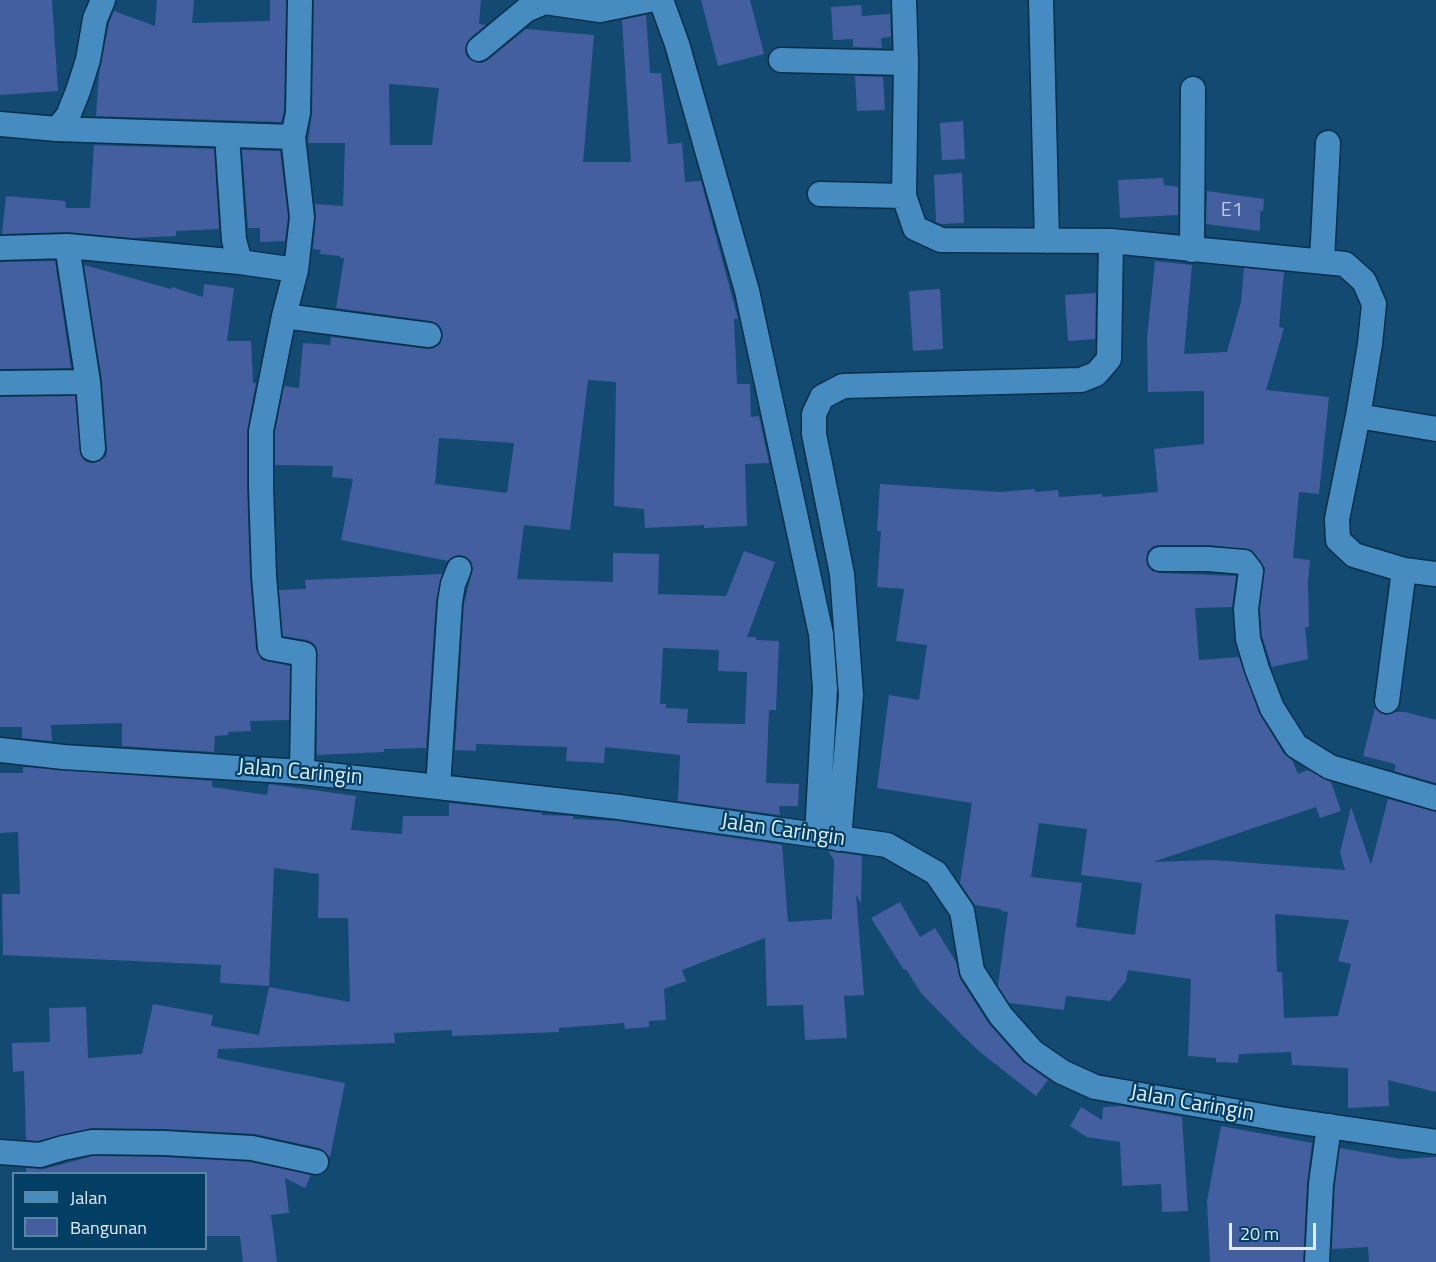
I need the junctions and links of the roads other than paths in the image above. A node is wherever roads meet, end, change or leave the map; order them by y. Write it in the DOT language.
graph roads {
  1 [pos="103,0"];
  2 [pos="300,0"];
  3 [pos="649,0"];
  4 [pos="661,0"];
  5 [pos="904,0"];
  6 [pos="1041,0"];
  7 [pos="544,1"];
  8 [pos="479,49"];
  9 [pos="781,60"];
  10 [pos="906,63"];
  11 [pos="1193,89"];
  12 [pos="0,124"];
  13 [pos="57,129"];
  14 [pos="227,135"];
  15 [pos="293,137"];
  16 [pos="1328,143"];
  17 [pos="820,194"];
  18 [pos="904,196"];
  19 [pos="1047,240"];
  20 [pos="1111,241"];
  21 [pos="67,246"];
  22 [pos="0,248"];
  23 [pos="1192,250"];
  24 [pos="240,261"];
  25 [pos="1322,261"];
  26 [pos="296,270"];
  27 [pos="284,316"];
  28 [pos="429,335"];
  29 [pos="88,382"];
  30 [pos="0,383"];
  31 [pos="1358,416"];
  32 [pos="1436,429"];
  33 [pos="814,434"];
  34 [pos="780,439"];
  35 [pos="93,449"];
  36 [pos="1160,559"];
  37 [pos="459,569"];
  38 [pos="1404,570"];
  39 [pos="1436,574"];
  40 [pos="1387,701"];
  41 [pos="0,750"];
  42 [pos="302,772"];
  43 [pos="438,787"];
  44 [pos="1436,798"];
  45 [pos="828,837"];
  46 [pos="1329,1126"];
  47 [pos="1436,1142"];
  48 [pos="0,1152"];
  49 [pos="316,1162"];
  50 [pos="1317,1262"];
  1 -- 13 [label="street"];
  2 -- 15 [label="street"];
  3 -- 7 [label="street"];
  4 -- 34 [label="street"];
  5 -- 10 [label="street"];
  6 -- 19 [label="street"];
  7 -- 8 [label="street"];
  9 -- 10 [label="street"];
  10 -- 18 [label="street"];
  11 -- 23 [label="street"];
  12 -- 13 [label="street"];
  13 -- 14 [label="street"];
  14 -- 15 [label="street"];
  14 -- 24 [label="street"];
  15 -- 26 [label="street"];
  16 -- 25 [label="street"];
  17 -- 18 [label="street"];
  18 -- 19 [label="street"];
  19 -- 20 [label="street"];
  20 -- 23 [label="street"];
  20 -- 33 [label="street"];
  21 -- 22 [label="street"];
  21 -- 24 [label="street"];
  21 -- 29 [label="street"];
  23 -- 25 [label="street"];
  24 -- 26 [label="street"];
  25 -- 31 [label="street"];
  26 -- 27 [label="street"];
  27 -- 28 [label="street"];
  27 -- 42 [label="street"];
  29 -- 30 [label="street"];
  29 -- 35 [label="street"];
  31 -- 32 [label="street"];
  31 -- 38 [label="street"];
  33 -- 34 [label="street"];
  33 -- 45 [label="street"];
  34 -- 45 [label="street"];
  36 -- 44 [label="street"];
  37 -- 43 [label="street"];
  38 -- 39 [label="street"];
  38 -- 40 [label="street"];
  41 -- 42 [label="street, Jalan Caringin"];
  42 -- 43 [label="street, Jalan Caringin"];
  43 -- 45 [label="street, Jalan Caringin"];
  45 -- 46 [label="street, Jalan Caringin"];
  46 -- 47 [label="street, Jalan Caringin"];
  46 -- 50 [label="street"];
  48 -- 49 [label="street"];
}
